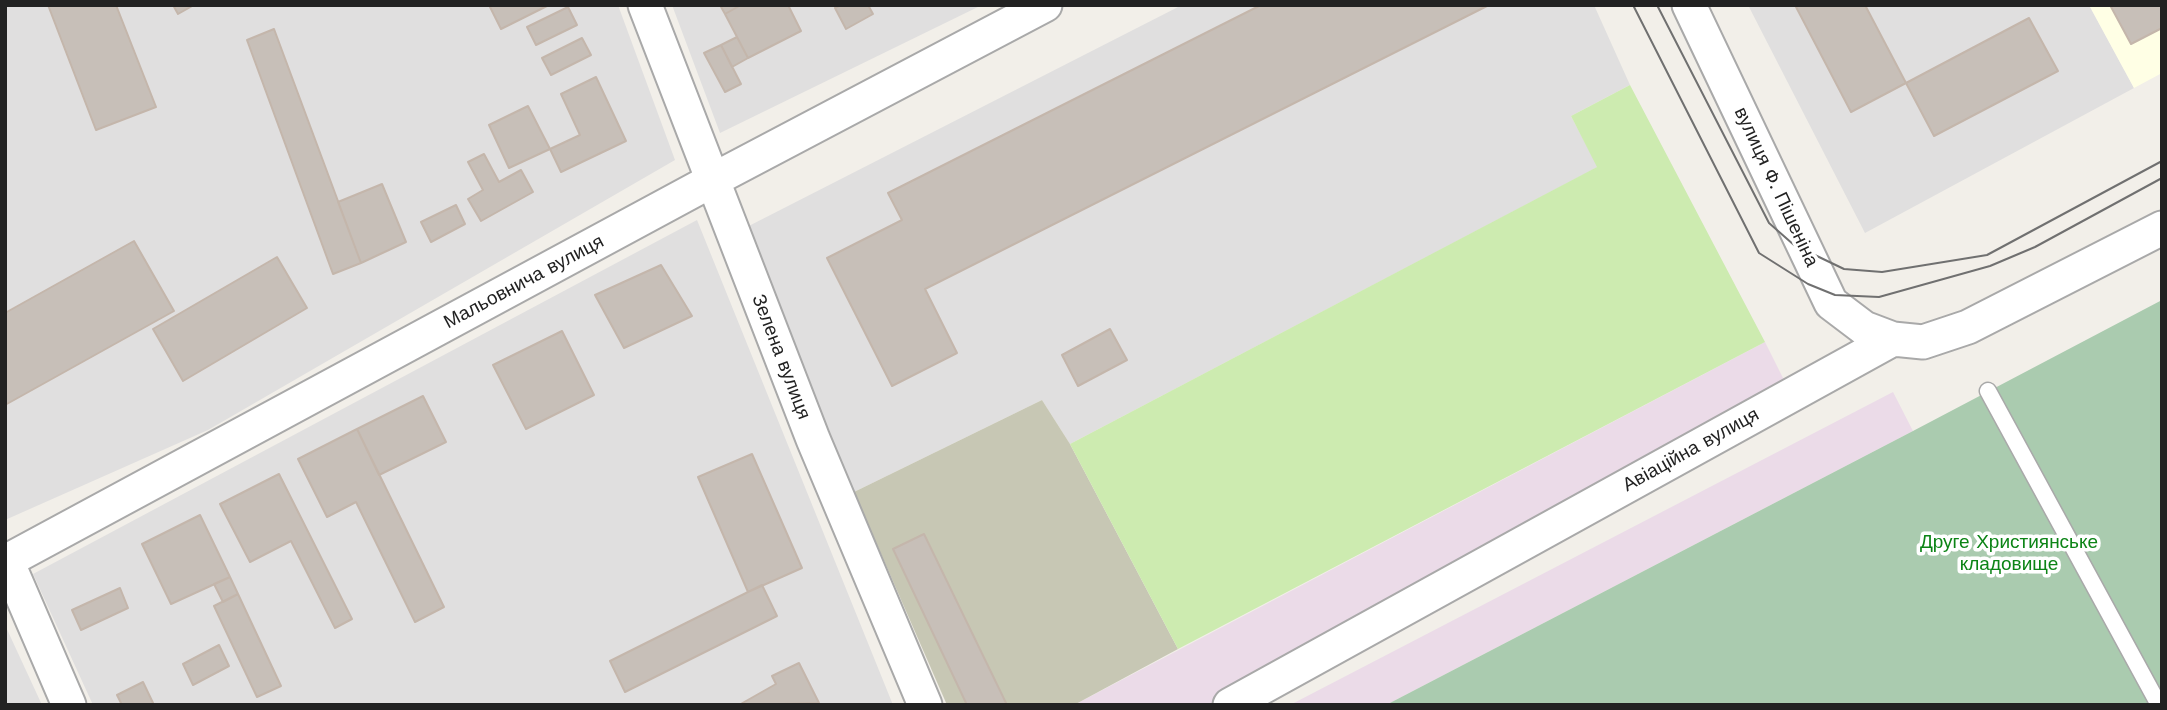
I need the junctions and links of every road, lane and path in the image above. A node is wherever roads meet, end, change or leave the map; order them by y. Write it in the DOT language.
graph roads {
  1 [pos="645,5"];
  2 [pos="1045,5"];
  3 [pos="1689,5"];
  4 [pos="711,181"];
  5 [pos="2162,228"];
  6 [pos="1893,339"];
  7 [pos="1988,391"];
  8 [pos="6,562"];
  9 [pos="69,705"];
  10 [pos="925,705"];
  11 [pos="1230,705"];
  12 [pos="2160,705"];
  1 -- 4 [label="street, Зелена вулиця"];
  2 -- 4 [label="street, Мальовнича вулиця"];
  3 -- 6 [label="street, вулиця Ф. Пішеніна"];
  4 -- 8 [label="street, Мальовнича вулиця"];
  4 -- 10 [label="street, Зелена вулиця"];
  5 -- 6 [label="street"];
  6 -- 11 [label="street, Авіаційна вулиця"];
  7 -- 12 [label="lane"];
  8 -- 9 [label="street"];
}
